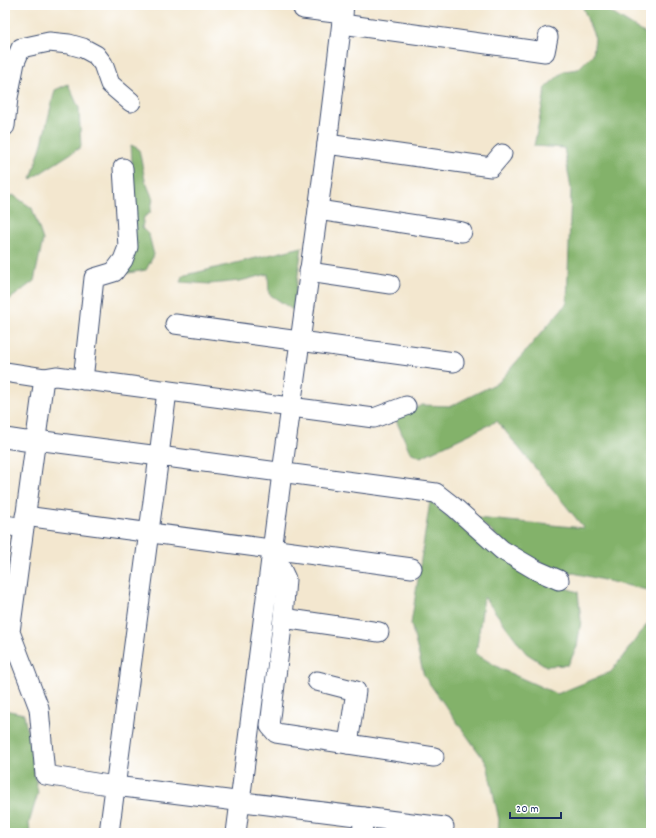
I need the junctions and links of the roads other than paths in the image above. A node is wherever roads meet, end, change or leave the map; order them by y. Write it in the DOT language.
graph roads {
  1 [pos="303,9"];
  2 [pos="343,14"];
  3 [pos="548,37"];
  4 [pos="131,102"];
  5 [pos="5,126"];
  6 [pos="327,144"];
  7 [pos="502,154"];
  8 [pos="123,168"];
  9 [pos="318,210"];
  10 [pos="462,232"];
  11 [pos="309,272"];
  12 [pos="390,284"];
  13 [pos="175,324"];
  14 [pos="300,341"];
  15 [pos="454,362"];
  16 [pos="5,372"];
  17 [pos="44,378"];
  18 [pos="83,380"];
  19 [pos="167,391"];
  20 [pos="406,406"];
  21 [pos="291,407"];
  22 [pos="5,438"];
  23 [pos="36,440"];
  24 [pos="159,456"];
  25 [pos="282,473"];
  26 [pos="25,522"];
  27 [pos="5,525"];
  28 [pos="149,532"];
  29 [pos="272,549"];
  30 [pos="412,568"];
  31 [pos="559,580"];
  32 [pos="283,618"];
  33 [pos="379,632"];
  34 [pos="317,682"];
  35 [pos="348,744"];
  36 [pos="434,757"];
  37 [pos="115,786"];
  38 [pos="240,801"];
  39 [pos="363,825"];
  40 [pos="444,827"];
  41 [pos="109,833"];
  42 [pos="236,833"];
  1 -- 2 [label="street"];
  2 -- 3 [label="street"];
  2 -- 6 [label="street"];
  4 -- 5 [label="street"];
  6 -- 7 [label="street"];
  6 -- 9 [label="street"];
  8 -- 18 [label="street"];
  9 -- 10 [label="street"];
  9 -- 11 [label="street"];
  11 -- 12 [label="street"];
  11 -- 14 [label="street"];
  13 -- 14 [label="street"];
  14 -- 15 [label="street"];
  14 -- 21 [label="street"];
  16 -- 17 [label="street"];
  17 -- 18 [label="street"];
  17 -- 23 [label="street"];
  18 -- 19 [label="street"];
  19 -- 21 [label="street"];
  19 -- 24 [label="street"];
  20 -- 21 [label="street"];
  21 -- 25 [label="street"];
  22 -- 23 [label="street"];
  23 -- 24 [label="street"];
  23 -- 26 [label="street"];
  24 -- 25 [label="street"];
  24 -- 28 [label="street"];
  25 -- 29 [label="street"];
  25 -- 31 [label="street"];
  26 -- 27 [label="street"];
  26 -- 28 [label="street"];
  26 -- 37 [label="street"];
  28 -- 29 [label="street"];
  28 -- 37 [label="street"];
  29 -- 30 [label="street"];
  29 -- 32 [label="street"];
  29 -- 38 [label="street"];
  32 -- 33 [label="street"];
  32 -- 35 [label="street"];
  34 -- 35 [label="street"];
  35 -- 36 [label="street"];
  37 -- 38 [label="street"];
  37 -- 41 [label="street"];
  38 -- 39 [label="street"];
  38 -- 42 [label="street"];
  39 -- 40 [label="street"];
}
